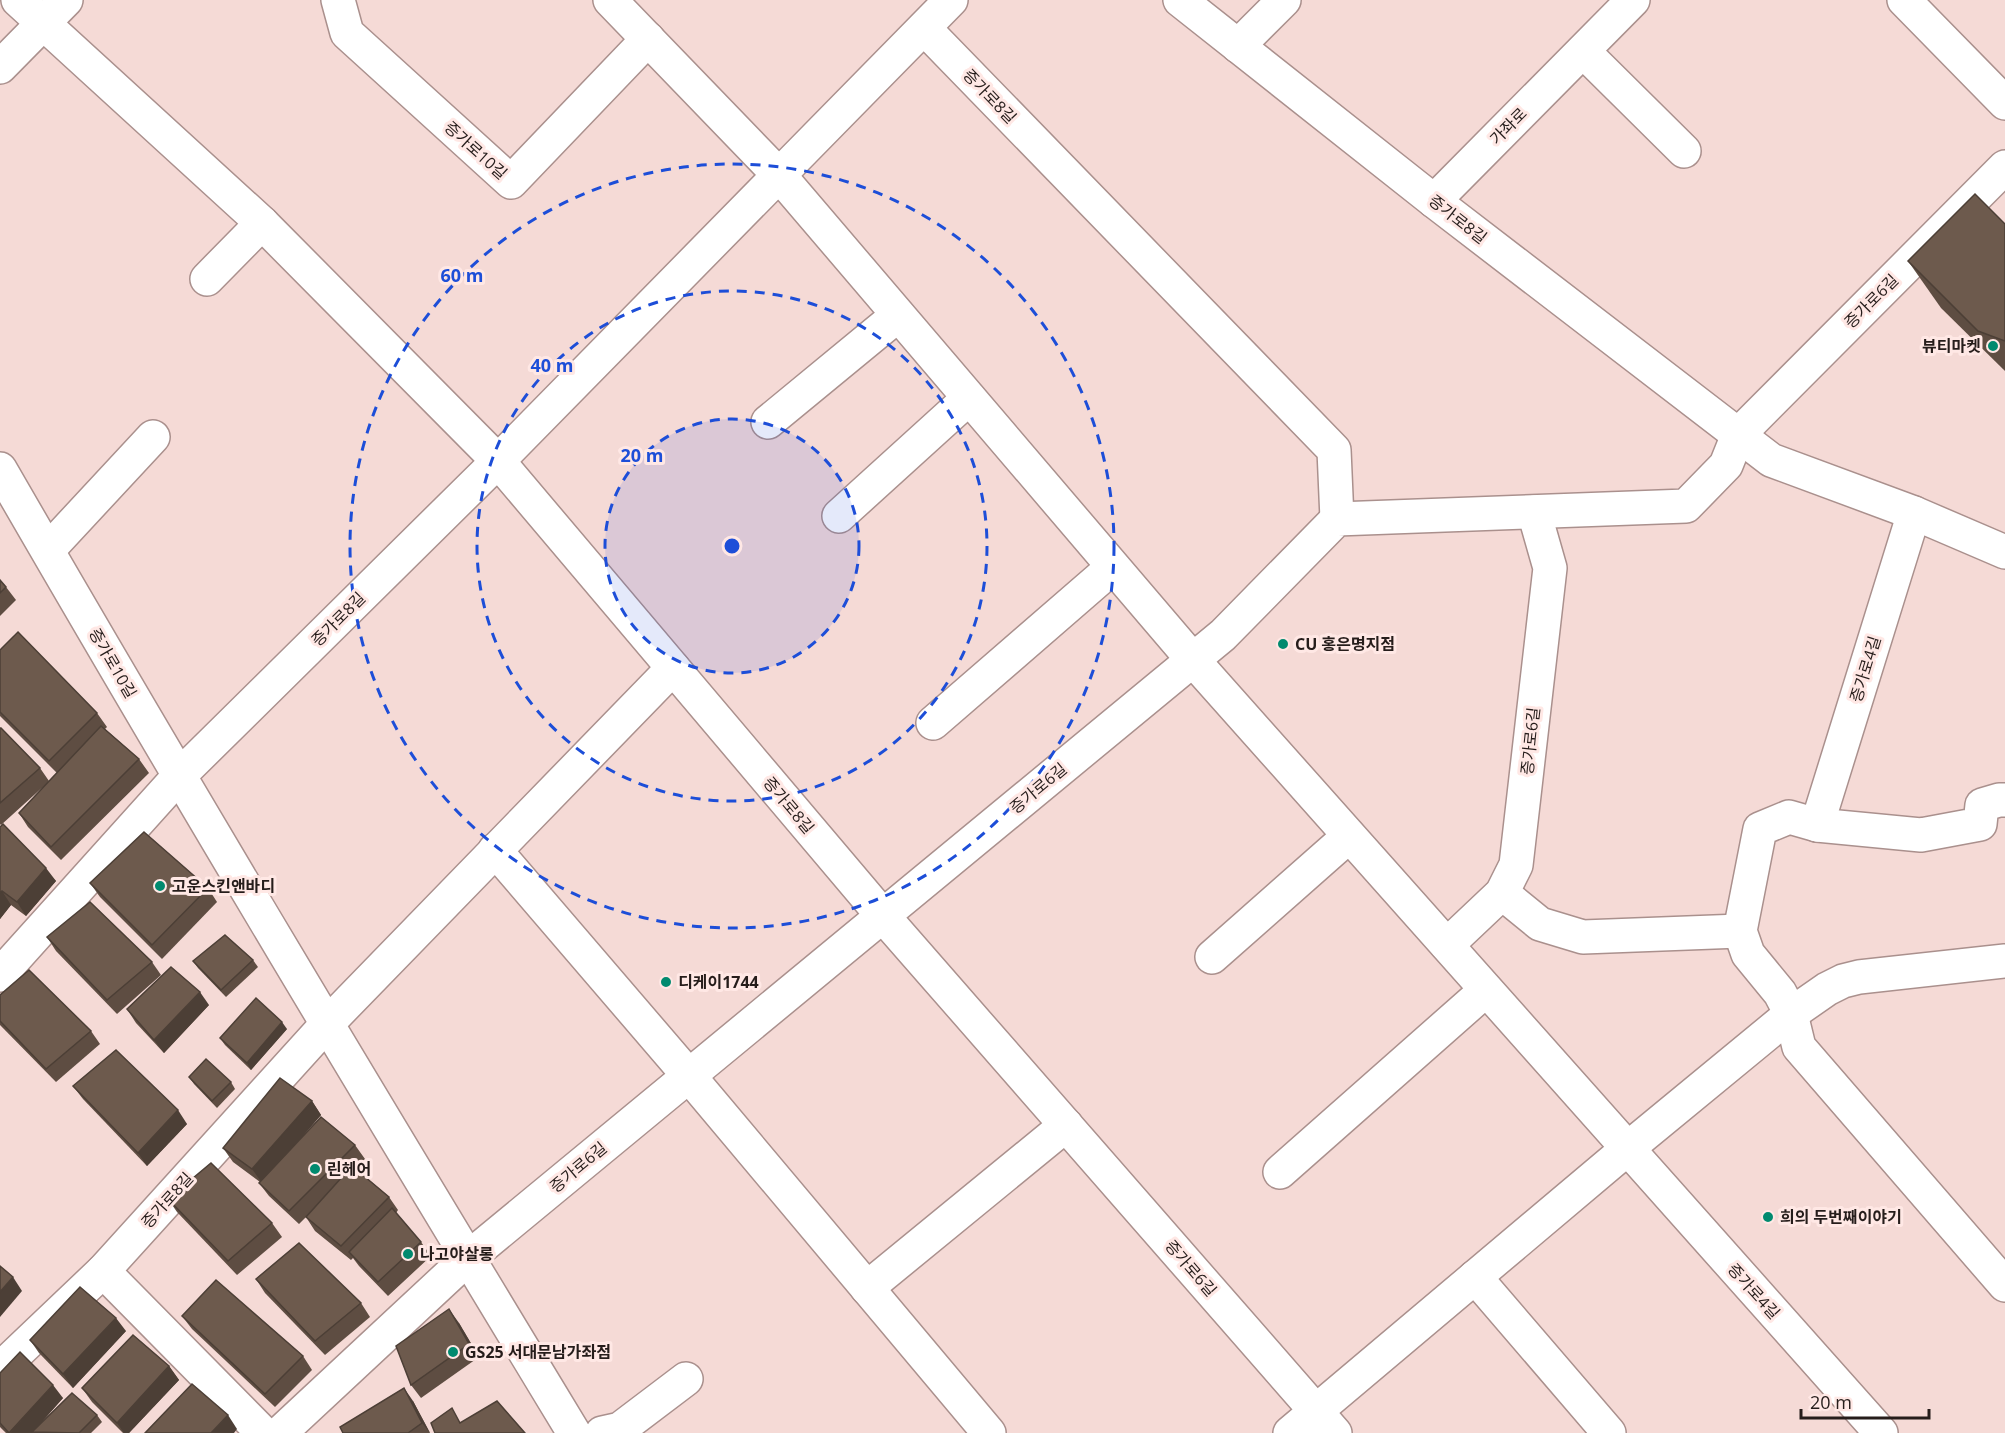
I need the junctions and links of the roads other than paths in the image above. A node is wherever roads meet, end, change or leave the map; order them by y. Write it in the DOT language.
graph roads {
  1 [pos="18,0"];
  2 [pos="66,0"];
  3 [pos="338,0"];
  4 [pos="610,0"];
  5 [pos="951,0"];
  6 [pos="1180,0"];
  7 [pos="1284,0"];
  8 [pos="1633,0"];
  9 [pos="1904,0"];
  10 [pos="43,24"];
  11 [pos="924,28"];
  12 [pos="648,39"];
  13 [pos="1238,46"];
  14 [pos="1582,51"];
  15 [pos="0,67"];
  16 [pos="2005,103"];
  17 [pos="1684,151"];
  18 [pos="2005,167"];
  19 [pos="779,175"];
  20 [pos="1434,201"];
  21 [pos="262,223"];
  22 [pos="207,279"];
  23 [pos="898,315"];
  24 [pos="969,398"];
  25 [pos="768,422"];
  26 [pos="1738,435"];
  27 [pos="153,437"];
  28 [pos="498,461"];
  29 [pos="5,492"];
  30 [pos="1534,512"];
  31 [pos="1914,513"];
  32 [pos="839,516"];
  33 [pos="1337,519"];
  34 [pos="48,550"];
  35 [pos="2005,552"];
  36 [pos="1113,567"];
  37 [pos="1193,660"];
  38 [pos="673,668"];
  39 [pos="933,723"];
  40 [pos="179,776"];
  41 [pos="2005,800"];
  42 [pos="1817,825"];
  43 [pos="1349,836"];
  44 [pos="495,850"];
  45 [pos="1502,893"];
  46 [pos="883,916"];
  47 [pos="1740,931"];
  48 [pos="1447,945"];
  49 [pos="1212,957"];
  50 [pos="6,960"];
  51 [pos="2005,961"];
  52 [pos="1486,990"];
  53 [pos="1791,1014"];
  54 [pos="327,1024"];
  55 [pos="689,1076"];
  56 [pos="1066,1125"];
  57 [pos="1627,1149"];
  58 [pos="1280,1172"];
  59 [pos="468,1258"];
  60 [pos="103,1271"];
  61 [pos="1475,1277"];
  62 [pos="2005,1285"];
  63 [pos="867,1288"];
  64 [pos="0,1368"];
  65 [pos="686,1379"];
  66 [pos="1325,1422"];
  67 [pos="986,1432"];
  68 [pos="1607,1432"];
  69 [pos="263,1433"];
  70 [pos="280,1433"];
  71 [pos="574,1433"];
  72 [pos="602,1433"];
  73 [pos="1290,1433"];
  74 [pos="1881,1433"];
  1 -- 10 [label="street"];
  2 -- 10 [label="street"];
  3 -- 12 [label="street, 증가로10길"];
  4 -- 12 [label="street"];
  5 -- 11 [label="street, 증가로8길"];
  6 -- 13 [label="street, 증가로8길"];
  7 -- 13 [label="street"];
  8 -- 14 [label="street, 가좌로"];
  9 -- 16 [label="street"];
  10 -- 15 [label="street"];
  10 -- 21 [label="street"];
  11 -- 19 [label="street, 증가로8길"];
  11 -- 33 [label="street, 증가로8길"];
  12 -- 19 [label="street"];
  13 -- 20 [label="street, 증가로8길"];
  14 -- 17 [label="street"];
  14 -- 20 [label="street, 가좌로"];
  18 -- 26 [label="street, 증가로6길"];
  19 -- 23 [label="street"];
  19 -- 28 [label="street, 증가로8길"];
  20 -- 26 [label="street, 증가로8길"];
  21 -- 22 [label="street"];
  21 -- 28 [label="street"];
  23 -- 24 [label="street"];
  23 -- 25 [label="street"];
  24 -- 32 [label="street"];
  24 -- 36 [label="street"];
  26 -- 30 [label="street, 증가로6길"];
  26 -- 31 [label="street"];
  27 -- 34 [label="street"];
  28 -- 38 [label="street, 증가로8길"];
  28 -- 40 [label="street, 증가로8길"];
  29 -- 34 [label="street, 증가로10길"];
  30 -- 33 [label="street, 증가로6길"];
  30 -- 45 [label="street, 증가로6길"];
  31 -- 35 [label="street"];
  31 -- 42 [label="street, 증가로4길"];
  33 -- 37 [label="street, 증가로6길"];
  34 -- 40 [label="street, 증가로10길"];
  36 -- 37 [label="street"];
  36 -- 39 [label="street"];
  37 -- 43 [label="street"];
  37 -- 46 [label="street, 증가로6길"];
  38 -- 44 [label="street, 증가로8길"];
  38 -- 46 [label="street, 증가로8길"];
  40 -- 50 [label="street, 증가로8길"];
  40 -- 54 [label="street"];
  41 -- 42 [label="street"];
  42 -- 47 [label="street"];
  43 -- 48 [label="street"];
  43 -- 49 [label="street"];
  44 -- 54 [label="street, 증가로8길"];
  44 -- 55 [label="street"];
  45 -- 47 [label="street"];
  45 -- 48 [label="street, 증가로6길"];
  46 -- 55 [label="street, 증가로6길"];
  46 -- 56 [label="street, 증가로6길"];
  47 -- 53 [label="street"];
  48 -- 52 [label="street"];
  51 -- 53 [label="street"];
  52 -- 57 [label="street"];
  52 -- 58 [label="street"];
  53 -- 57 [label="street"];
  53 -- 62 [label="street"];
  54 -- 59 [label="street"];
  54 -- 60 [label="street, 증가로8길"];
  55 -- 59 [label="street, 증가로6길"];
  55 -- 63 [label="street"];
  56 -- 63 [label="street"];
  56 -- 66 [label="street, 증가로6길"];
  57 -- 61 [label="street"];
  57 -- 74 [label="street, 증가로4길"];
  59 -- 70 [label="street, 증가로6길"];
  59 -- 71 [label="street"];
  60 -- 64 [label="street, 증가로8길"];
  60 -- 69 [label="street"];
  61 -- 66 [label="street"];
  61 -- 68 [label="street"];
  63 -- 67 [label="street"];
  65 -- 72 [label="street"];
  66 -- 73 [label="street"];
}
